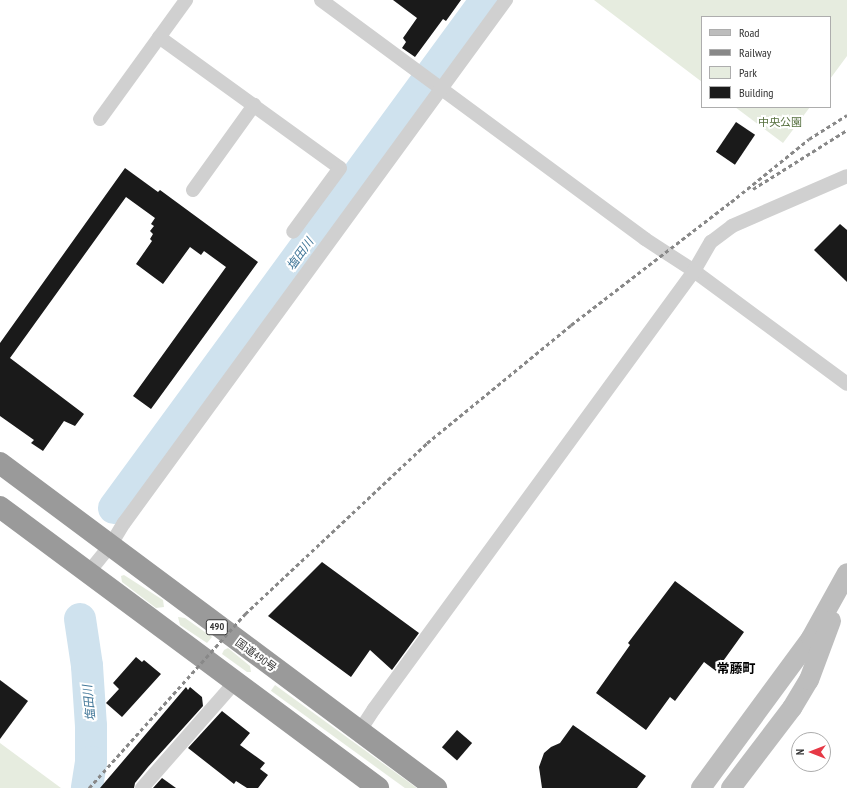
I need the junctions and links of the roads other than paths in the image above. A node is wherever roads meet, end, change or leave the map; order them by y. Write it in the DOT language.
graph roads {
  1 [pos="186,0"];
  2 [pos="321,0"];
  3 [pos="506,0"];
  4 [pos="159,36"];
  5 [pos="438,87"];
  6 [pos="254,105"];
  7 [pos="100,119"];
  8 [pos="847,176"];
  9 [pos="193,190"];
  10 [pos="294,232"];
  11 [pos="694,271"];
  12 [pos="847,384"];
  13 [pos="0,463"];
  14 [pos="0,507"];
  15 [pos="110,546"];
  16 [pos="88,573"];
  17 [pos="847,573"];
  18 [pos="235,682"];
  19 [pos="360,732"];
  20 [pos="142,788"];
  21 [pos="378,788"];
  22 [pos="436,788"];
  23 [pos="701,788"];
  24 [pos="731,788"];
  1 -- 4 [label="street"];
  2 -- 5 [label="street"];
  3 -- 5 [label="street"];
  4 -- 6 [label="street"];
  4 -- 7 [label="street"];
  5 -- 11 [label="street"];
  5 -- 15 [label="street"];
  6 -- 9 [label="street"];
  6 -- 10 [label="street"];
  8 -- 11 [label="street"];
  11 -- 12 [label="street"];
  11 -- 19 [label="street"];
  13 -- 15 [label="highway, 国道490号 / 490"];
  14 -- 16 [label="highway"];
  15 -- 16 [label="street"];
  15 -- 19 [label="highway, 国道490号 / 490"];
  16 -- 18 [label="highway"];
  17 -- 23 [label="street"];
  17 -- 24 [label="street"];
  18 -- 20 [label="street"];
  18 -- 21 [label="highway"];
  19 -- 22 [label="highway, 国道490号 / 490"];
}
